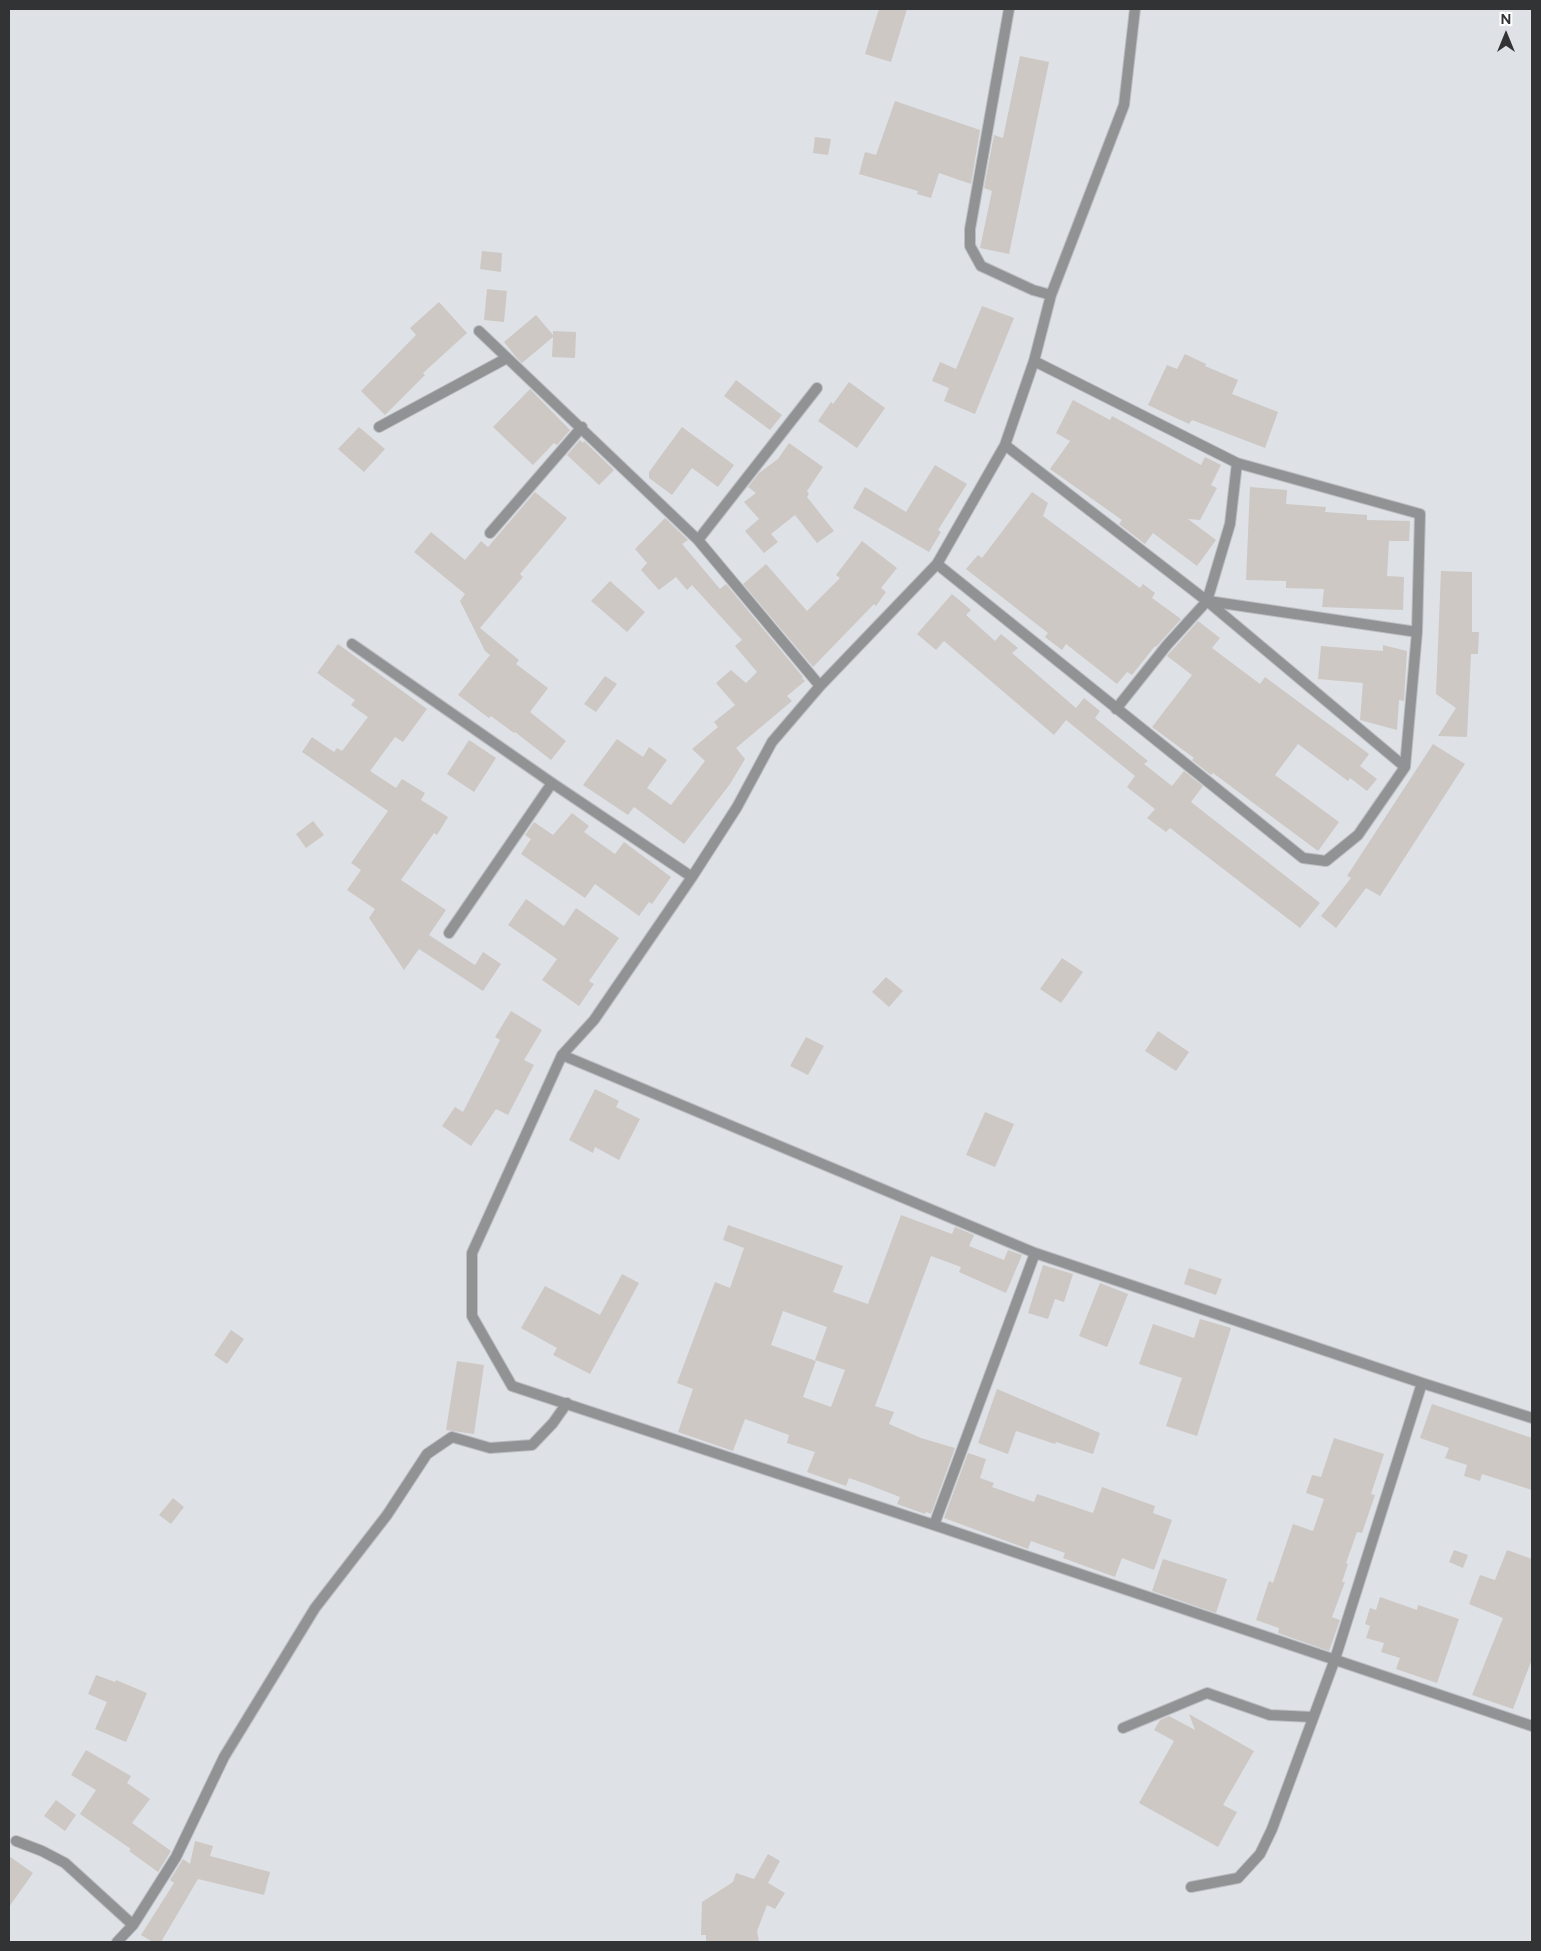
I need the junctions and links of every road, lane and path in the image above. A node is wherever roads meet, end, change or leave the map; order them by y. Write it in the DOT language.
graph roads {
  1 [pos="1009,9"];
  2 [pos="1135,9"];
  3 [pos="1051,295"];
  4 [pos="479,331"];
  5 [pos="508,358"];
  6 [pos="1034,361"];
  7 [pos="817,388"];
  8 [pos="379,427"];
  9 [pos="582,427"];
  10 [pos="1005,445"];
  11 [pos="1237,463"];
  12 [pos="490,533"];
  13 [pos="698,540"];
  14 [pos="937,564"];
  15 [pos="1207,601"];
  16 [pos="1416,632"];
  17 [pos="352,644"];
  18 [pos="820,686"];
  19 [pos="1116,709"];
  20 [pos="1405,767"];
  21 [pos="552,783"];
  22 [pos="692,877"];
  23 [pos="449,933"];
  24 [pos="562,1055"];
  25 [pos="1035,1252"];
  26 [pos="1422,1384"];
  27 [pos="567,1403"];
  28 [pos="1532,1418"];
  29 [pos="934,1524"];
  30 [pos="1335,1659"];
  31 [pos="1312,1717"];
  32 [pos="1532,1726"];
  33 [pos="1123,1728"];
  34 [pos="16,1841"];
  35 [pos="1191,1887"];
  36 [pos="133,1925"];
  37 [pos="117,1942"];
  1 -- 3 [label="street"];
  2 -- 3 [label="street"];
  3 -- 6 [label="street"];
  4 -- 5 [label="street"];
  5 -- 8 [label="street"];
  5 -- 9 [label="street"];
  6 -- 10 [label="street"];
  6 -- 11 [label="street"];
  7 -- 13 [label="street"];
  9 -- 12 [label="street"];
  9 -- 13 [label="street"];
  10 -- 14 [label="street"];
  10 -- 15 [label="street"];
  11 -- 15 [label="street"];
  11 -- 16 [label="street"];
  13 -- 18 [label="street"];
  14 -- 18 [label="street"];
  14 -- 19 [label="street"];
  15 -- 16 [label="street"];
  15 -- 19 [label="street"];
  15 -- 20 [label="street"];
  16 -- 20 [label="street"];
  17 -- 21 [label="street"];
  18 -- 22 [label="street"];
  19 -- 20 [label="street"];
  21 -- 22 [label="street"];
  21 -- 23 [label="street"];
  22 -- 24 [label="street"];
  24 -- 25 [label="street"];
  24 -- 27 [label="street"];
  25 -- 26 [label="street"];
  25 -- 29 [label="street"];
  26 -- 28 [label="street"];
  26 -- 30 [label="street"];
  27 -- 29 [label="street"];
  27 -- 36 [label="street"];
  29 -- 30 [label="street"];
  30 -- 31 [label="street"];
  30 -- 32 [label="street"];
  31 -- 33 [label="street"];
  31 -- 35 [label="street"];
  34 -- 36 [label="street"];
  36 -- 37 [label="street"];
}
